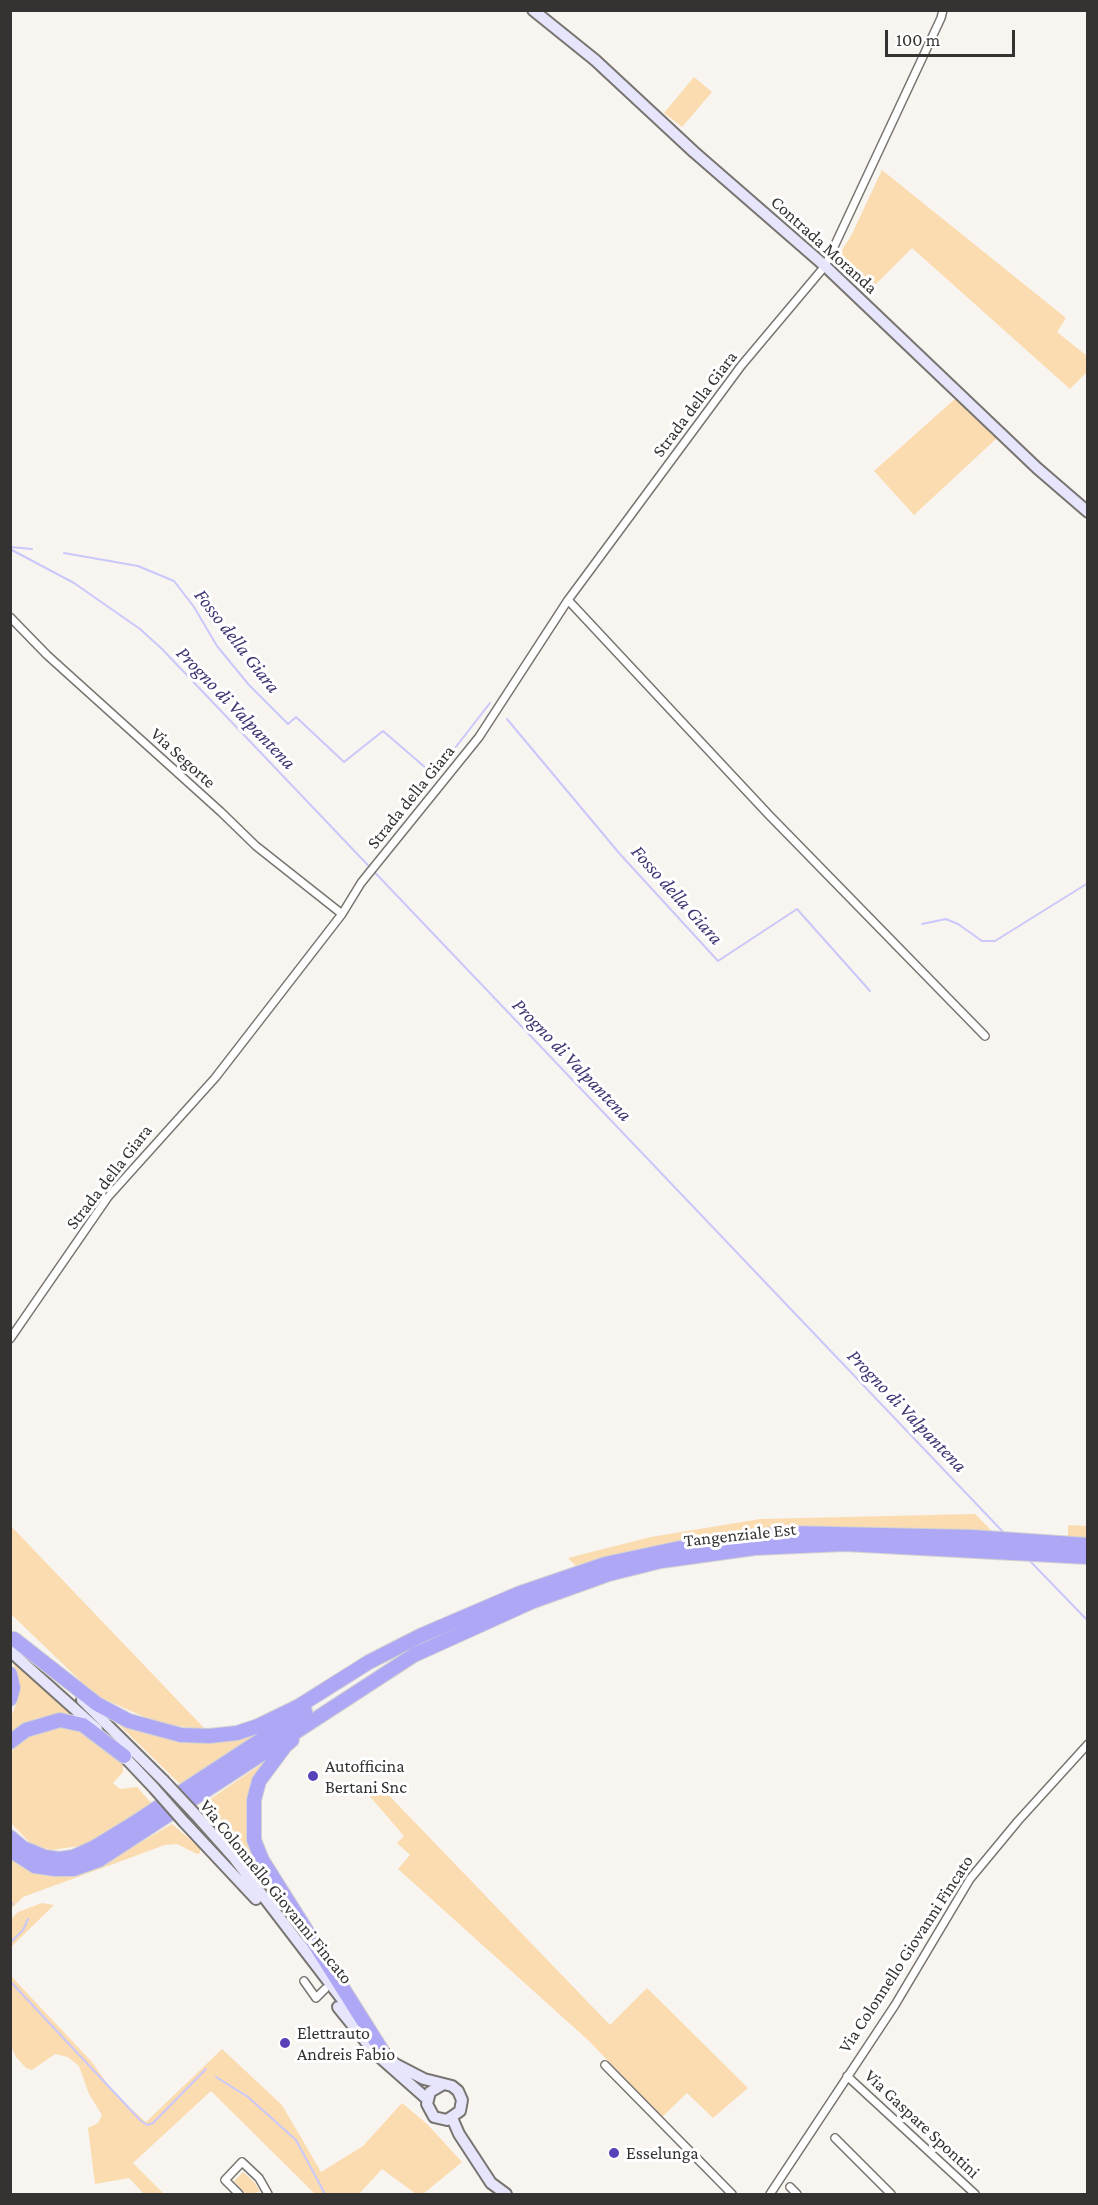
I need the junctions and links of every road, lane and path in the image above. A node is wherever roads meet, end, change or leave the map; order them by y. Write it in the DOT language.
graph roads {
  1 [pos="533,10"];
  2 [pos="943,10"];
  3 [pos="825,266"];
  4 [pos="1088,512"];
  5 [pos="568,600"];
  6 [pos="10,617"];
  7 [pos="342,914"];
  8 [pos="985,1036"];
  9 [pos="10,1339"];
  10 [pos="1084,1551"];
  11 [pos="422,1635"];
  12 [pos="12,1642"];
  13 [pos="414,1655"];
  14 [pos="10,1674"];
  15 [pos="10,1699"];
  16 [pos="10,1742"];
  17 [pos="1088,1744"];
  18 [pos="124,1756"];
  19 [pos="10,1837"];
  20 [pos="10,1850"];
  21 [pos="304,1981"];
  22 [pos="325,1989"];
  23 [pos="381,2049"];
  24 [pos="605,2065"];
  25 [pos="847,2076"];
  26 [pos="442,2085"];
  27 [pos="427,2099"];
  28 [pos="452,2118"];
  29 [pos="835,2138"];
  30 [pos="789,2187"];
  31 [pos="239,2194"];
  32 [pos="268,2194"];
  33 [pos="506,2194"];
  34 [pos="732,2194"];
  35 [pos="770,2194"];
  36 [pos="797,2194"];
  37 [pos="891,2194"];
  38 [pos="975,2194"];
  1 -- 3 [label="main road, Contrada Moranda"];
  2 -- 3 [label="street, Strada della Giara"];
  3 -- 4 [label="main road, Contrada Moranda"];
  3 -- 5 [label="street, Strada della Giara"];
  5 -- 7 [label="street, Strada della Giara"];
  5 -- 8 [label="street"];
  6 -- 7 [label="street, Via Segorte"];
  7 -- 9 [label="street, Strada della Giara"];
  10 -- 11 [label="highway, Tangenziale Est"];
  10 -- 13 [label="highway, Tangenziale Est"];
  11 -- 12 [label="highway"];
  11 -- 19 [label="highway"];
  12 -- 18 [label="main road, Via Colonnello Giovanni Fincato"];
  12 -- 23 [label="main road, Via Colonnello Giovanni Fincato, bridge"];
  13 -- 20 [label="highway"];
  13 -- 23 [label="highway"];
  14 -- 15 [label="highway"];
  16 -- 18 [label="highway"];
  17 -- 25 [label="street, Via Colonnello Giovanni Fincato"];
  18 -- 22 [label="main road, Via Colonnello Giovanni Fincato, bridge"];
  21 -- 22 [label="street"];
  22 -- 27 [label="main road, Via Colonnello Giovanni Fincato"];
  23 -- 26 [label="main road, Via Colonnello Giovanni Fincato"];
  24 -- 34 [label="street"];
  25 -- 35 [label="street, Via Colonnello Giovanni Fincato"];
  25 -- 38 [label="street, Via Gaspare Spontini"];
  26 -- 27 [label="main road"];
  26 -- 28 [label="main road, Via Colonnello Giovanni Fincato"];
  27 -- 28 [label="main road, Via Colonnello Giovanni Fincato"];
  28 -- 33 [label="main road"];
  29 -- 37 [label="street"];
  30 -- 36 [label="street"];
  31 -- 32 [label="street"];
}
